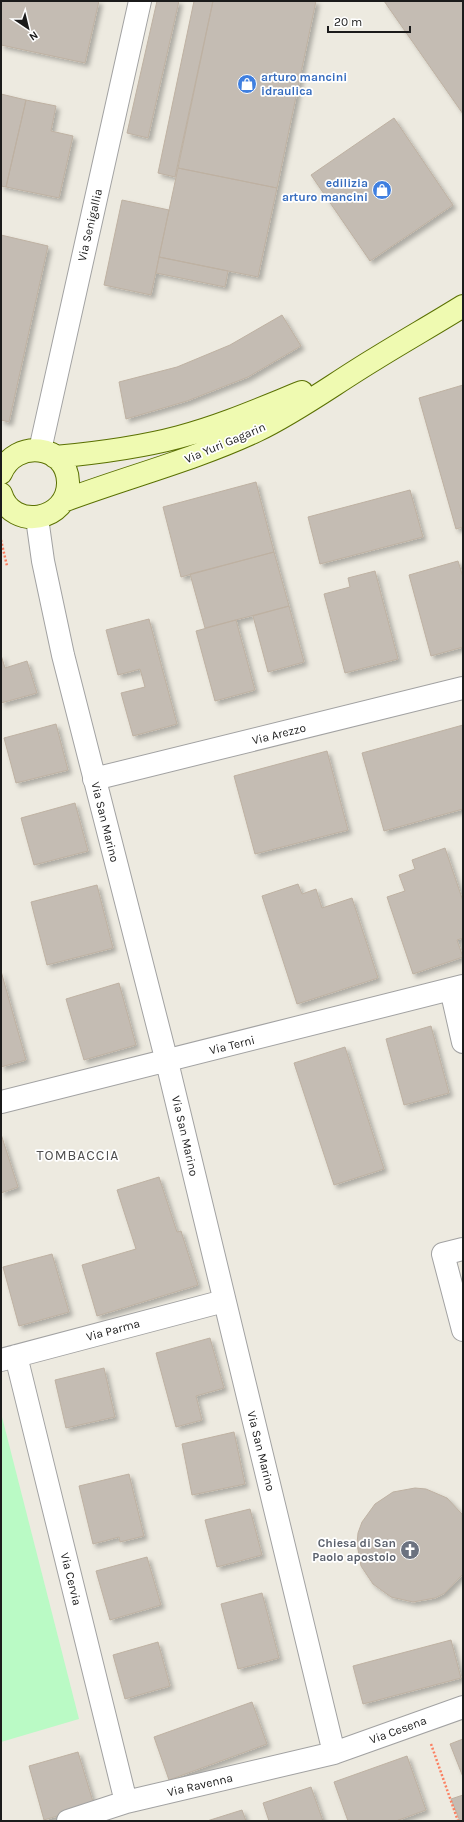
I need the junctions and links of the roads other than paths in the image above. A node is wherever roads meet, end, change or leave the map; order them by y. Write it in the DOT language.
graph roads {
  1 [pos="140,1"];
  2 [pos="463,306"];
  3 [pos="374,359"];
  4 [pos="47,453"];
  5 [pos="2,469"];
  6 [pos="63,501"];
  7 [pos="3,502"];
  8 [pos="37,518"];
  9 [pos="463,688"];
  10 [pos="94,779"];
  11 [pos="457,988"];
  12 [pos="463,1042"];
  13 [pos="167,1062"];
  14 [pos="1,1102"];
  15 [pos="453,1252"];
  16 [pos="224,1301"];
  17 [pos="463,1330"];
  18 [pos="8,1358"];
  19 [pos="463,1707"];
  20 [pos="334,1753"];
  21 [pos="126,1802"];
  22 [pos="68,1821"];
  1 -- 4 [label="street, Via Senigallia"];
  2 -- 3 [label="main road, Via Yuri Gagarin"];
  3 -- 4 [label="main road, Via Yuri Gagarin"];
  3 -- 6 [label="main road, Via Yuri Gagarin"];
  4 -- 5 [label="main road, Via Yuri Gagarin"];
  4 -- 6 [label="main road"];
  6 -- 8 [label="main road, Via Yuri Gagarin"];
  7 -- 8 [label="main road"];
  8 -- 10 [label="street, Via San Marino"];
  9 -- 10 [label="street, Via Arezzo"];
  10 -- 13 [label="street, Via San Marino"];
  11 -- 12 [label="street"];
  11 -- 13 [label="street, Via Terni"];
  13 -- 14 [label="street, Via Terni"];
  13 -- 16 [label="street, Via San Marino"];
  15 -- 17 [label="street"];
  16 -- 18 [label="street, Via Parma"];
  16 -- 20 [label="street, Via San Marino"];
  18 -- 21 [label="street, Via Cervia"];
  19 -- 20 [label="street, Via Cesena"];
  20 -- 21 [label="street, Via Ravenna"];
  21 -- 22 [label="street, Via Ravenna"];
}
